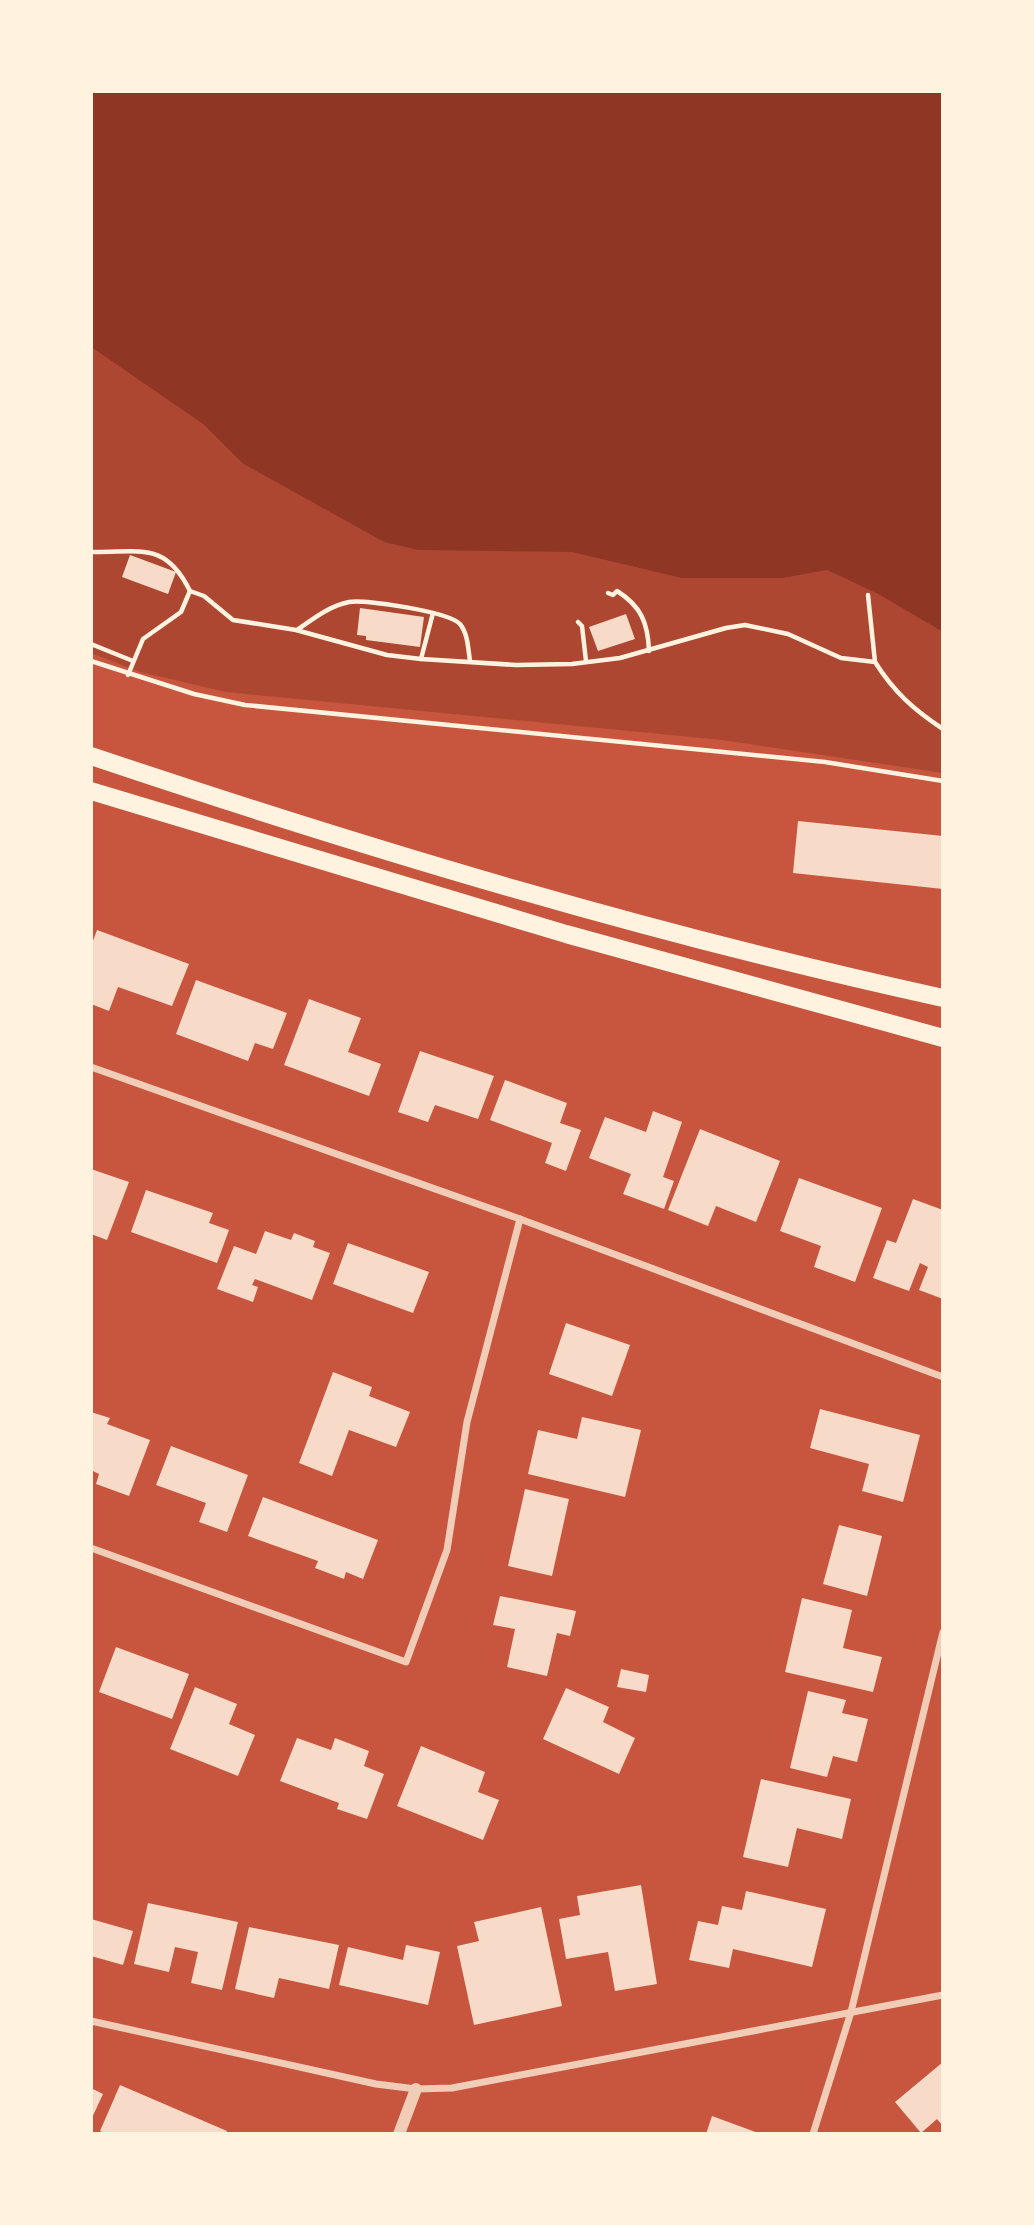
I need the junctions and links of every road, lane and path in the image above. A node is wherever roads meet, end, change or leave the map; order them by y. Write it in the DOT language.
graph roads {
  1 [pos="91,552"];
  2 [pos="190,591"];
  3 [pos="608,593"];
  4 [pos="868,595"];
  5 [pos="433,613"];
  6 [pos="578,622"];
  7 [pos="296,630"];
  8 [pos="91,644"];
  9 [pos="649,651"];
  10 [pos="421,659"];
  11 [pos="470,660"];
  12 [pos="91,661"];
  13 [pos="133,661"];
  14 [pos="586,662"];
  15 [pos="875,662"];
  16 [pos="128,675"];
  17 [pos="943,729"];
  18 [pos="91,756"];
  19 [pos="943,781"];
  20 [pos="91,791"];
  21 [pos="943,998"];
  22 [pos="943,1038"];
  23 [pos="91,1066"];
  24 [pos="520,1219"];
  25 [pos="943,1377"];
  26 [pos="91,1548"];
  27 [pos="943,1632"];
  28 [pos="943,1995"];
  29 [pos="851,2012"];
  30 [pos="91,2021"];
  31 [pos="416,2090"];
  32 [pos="399,2134"];
  33 [pos="813,2134"];
  1 -- 2 [label="path"];
  2 -- 7 [label="path"];
  2 -- 13 [label="path"];
  3 -- 9 [label="path"];
  4 -- 15 [label="path"];
  5 -- 7 [label="path"];
  5 -- 10 [label="path"];
  5 -- 11 [label="path"];
  6 -- 14 [label="path"];
  7 -- 10 [label="path"];
  8 -- 13 [label="path"];
  9 -- 14 [label="path"];
  9 -- 15 [label="path"];
  10 -- 11 [label="path"];
  11 -- 14 [label="path"];
  12 -- 16 [label="path"];
  13 -- 16 [label="path"];
  15 -- 17 [label="path"];
  16 -- 19 [label="path"];
  18 -- 21 [label="main road"];
  20 -- 22 [label="main road"];
  23 -- 24 [label="street"];
  24 -- 25 [label="street"];
  24 -- 26 [label="street"];
  27 -- 29 [label="street"];
  28 -- 29 [label="street"];
  29 -- 31 [label="street"];
  29 -- 33 [label="street"];
  30 -- 31 [label="street"];
  31 -- 32 [label="street"];
}
